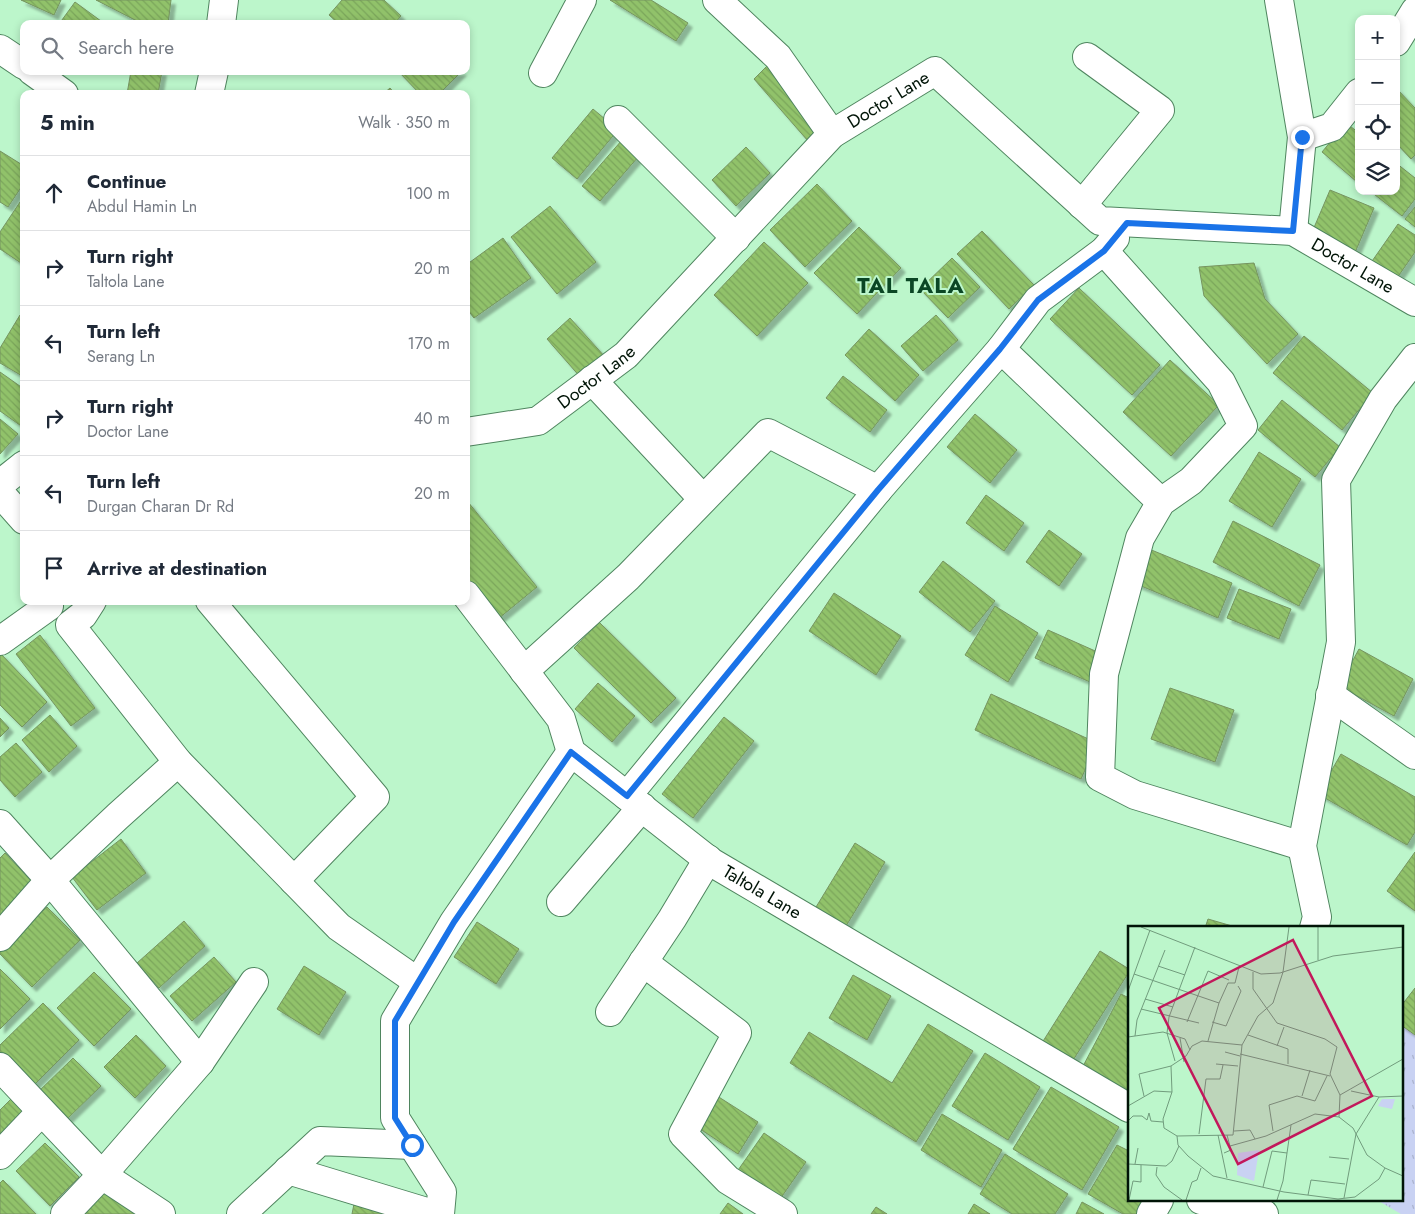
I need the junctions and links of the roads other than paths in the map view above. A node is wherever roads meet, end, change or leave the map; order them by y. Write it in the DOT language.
graph roads {
  1 [pos="224,0"];
  2 [pos="582,0"];
  3 [pos="717,0"];
  4 [pos="1279,0"];
  5 [pos="1415,11"];
  6 [pos="222,20"];
  7 [pos="1400,35"];
  8 [pos="0,49"];
  9 [pos="1087,57"];
  10 [pos="20,62"];
  11 [pos="543,73"];
  12 [pos="38,75"];
  13 [pos="213,75"];
  14 [pos="58,90"];
  15 [pos="210,90"];
  16 [pos="1355,98"];
  17 [pos="618,120"];
  18 [pos="832,134"];
  19 [pos="1302,137"];
  20 [pos="1082,205"];
  21 [pos="1127,223"];
  22 [pos="1293,231"];
  23 [pos="736,238"];
  24 [pos="1104,251"];
  25 [pos="1415,302"];
  26 [pos="1000,349"];
  27 [pos="1410,375"];
  28 [pos="592,380"];
  29 [pos="470,431"];
  30 [pos="20,468"];
  31 [pos="0,484"];
  32 [pos="878,490"];
  33 [pos="0,493"];
  34 [pos="703,499"];
  35 [pos="1161,502"];
  36 [pos="20,516"];
  37 [pos="470,600"];
  38 [pos="89,605"];
  39 [pos="213,605"];
  40 [pos="48,606"];
  41 [pos="0,641"];
  42 [pos="524,671"];
  43 [pos="1330,695"];
  44 [pos="571,752"];
  45 [pos="1415,755"];
  46 [pos="178,762"];
  47 [pos="634,801"];
  48 [pos="0,824"];
  49 [pos="1302,846"];
  50 [pos="708,860"];
  51 [pos="50,880"];
  52 [pos="294,881"];
  53 [pos="560,902"];
  54 [pos="1315,926"];
  55 [pos="0,937"];
  56 [pos="643,962"];
  57 [pos="254,982"];
  58 [pos="418,982"];
  59 [pos="610,1012"];
  60 [pos="200,1062"];
  61 [pos="0,1067"];
  62 [pos="1128,1107"];
  63 [pos="42,1112"];
  64 [pos="412,1145"];
  65 [pos="0,1155"];
  66 [pos="288,1170"];
  67 [pos="102,1175"];
  68 [pos="1157,1202"];
  69 [pos="1214,1202"];
  70 [pos="1259,1209"];
  71 [pos="65,1214"];
  72 [pos="161,1214"];
  73 [pos="241,1214"];
  74 [pos="433,1214"];
  75 [pos="440,1214"];
  76 [pos="783,1214"];
  77 [pos="1151,1214"];
  1 -- 6 [label="street"];
  2 -- 11 [label="street"];
  3 -- 18 [label="street"];
  4 -- 19 [label="street"];
  5 -- 7 [label="street"];
  8 -- 10 [label="street"];
  9 -- 20 [label="street"];
  12 -- 14 [label="street"];
  13 -- 15 [label="street"];
  16 -- 19 [label="street"];
  17 -- 23 [label="street"];
  18 -- 20 [label="street, Doctor Lane"];
  18 -- 23 [label="street, Doctor Lane"];
  19 -- 22 [label="street"];
  20 -- 21 [label="street, Doctor Lane"];
  21 -- 22 [label="street, Doctor Lane"];
  21 -- 24 [label="street"];
  22 -- 25 [label="street, Doctor Lane"];
  23 -- 28 [label="street, Doctor Lane"];
  24 -- 26 [label="street"];
  24 -- 35 [label="street"];
  26 -- 32 [label="street"];
  26 -- 35 [label="street"];
  27 -- 43 [label="street"];
  28 -- 29 [label="street, Doctor Lane"];
  28 -- 34 [label="street"];
  30 -- 31 [label="street"];
  32 -- 34 [label="street"];
  32 -- 47 [label="street"];
  33 -- 36 [label="street"];
  34 -- 42 [label="street"];
  35 -- 49 [label="street"];
  37 -- 42 [label="street"];
  38 -- 46 [label="street"];
  39 -- 52 [label="street"];
  40 -- 41 [label="street"];
  42 -- 44 [label="street"];
  43 -- 45 [label="street"];
  43 -- 49 [label="street"];
  44 -- 47 [label="street, Taltola Lane"];
  44 -- 58 [label="street"];
  46 -- 51 [label="street"];
  46 -- 52 [label="street"];
  47 -- 50 [label="street, Taltola Lane"];
  47 -- 53 [label="street"];
  48 -- 51 [label="street"];
  49 -- 54 [label="street"];
  50 -- 56 [label="street"];
  50 -- 62 [label="street, Taltola Lane"];
  51 -- 55 [label="street"];
  51 -- 60 [label="street"];
  52 -- 58 [label="street"];
  56 -- 59 [label="street"];
  56 -- 76 [label="street"];
  57 -- 60 [label="street"];
  58 -- 64 [label="street"];
  60 -- 67 [label="street"];
  61 -- 63 [label="street"];
  63 -- 65 [label="street"];
  63 -- 67 [label="street"];
  64 -- 66 [label="street"];
  64 -- 75 [label="street"];
  66 -- 73 [label="street"];
  66 -- 74 [label="street"];
  67 -- 71 [label="street"];
  67 -- 72 [label="street"];
  68 -- 77 [label="street"];
  69 -- 70 [label="street"];
}
